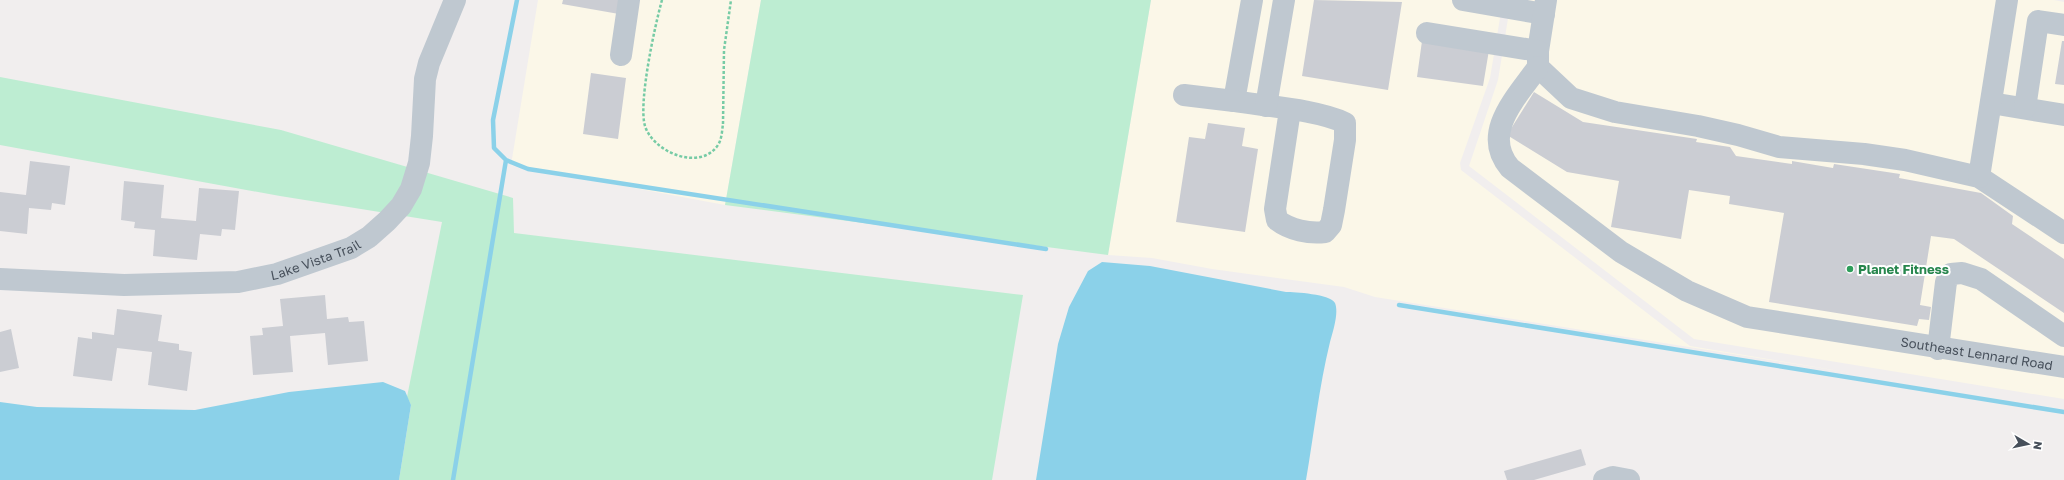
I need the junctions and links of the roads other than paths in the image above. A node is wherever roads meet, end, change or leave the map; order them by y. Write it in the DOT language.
graph roads {
  1 [pos="455,0"];
  2 [pos="629,0"];
  3 [pos="1252,0"];
  4 [pos="1284,0"];
  5 [pos="1462,0"];
  6 [pos="2007,0"];
  7 [pos="1545,7"];
  8 [pos="2064,25"];
  9 [pos="1427,33"];
  10 [pos="621,55"];
  11 [pos="1538,59"];
  12 [pos="1184,95"];
  13 [pos="1234,101"];
  14 [pos="1991,103"];
  15 [pos="1266,106"];
  16 [pos="2025,108"];
  17 [pos="1290,110"];
  18 [pos="2064,115"];
  19 [pos="1979,177"];
  20 [pos="2064,233"];
  21 [pos="0,279"];
  22 [pos="2064,336"];
  23 [pos="1938,349"];
  24 [pos="2064,367"];
  25 [pos="1604,480"];
  26 [pos="1629,480"];
  1 -- 21 [label="street, Lake Vista Trail"];
  2 -- 10 [label="street"];
  3 -- 13 [label="street"];
  4 -- 15 [label="street"];
  5 -- 7 [label="street"];
  6 -- 14 [label="street"];
  7 -- 11 [label="street"];
  8 -- 16 [label="street"];
  9 -- 11 [label="street"];
  11 -- 19 [label="street"];
  11 -- 23 [label="street, Southeast Lennard Road"];
  12 -- 13 [label="street"];
  13 -- 15 [label="street"];
  14 -- 16 [label="street"];
  14 -- 19 [label="street"];
  15 -- 17 [label="street"];
  16 -- 18 [label="street"];
  17 -- 17 [label="street"];
  19 -- 20 [label="street"];
  22 -- 23 [label="street"];
  23 -- 24 [label="street, Southeast Lennard Road"];
  25 -- 26 [label="street"];
}
